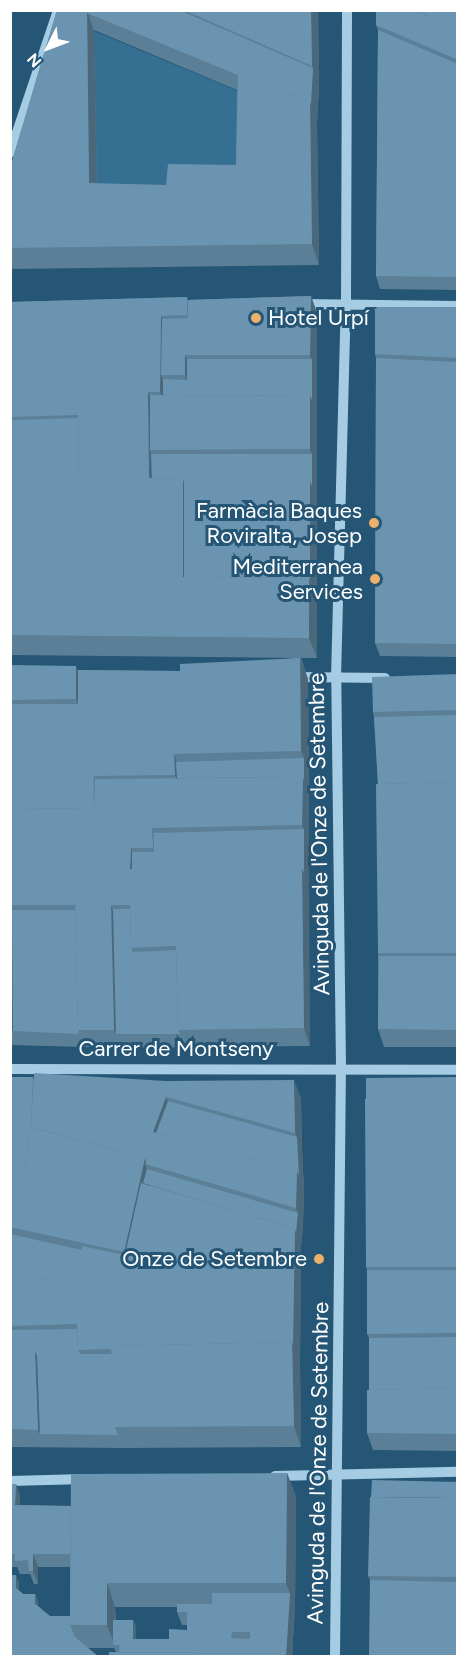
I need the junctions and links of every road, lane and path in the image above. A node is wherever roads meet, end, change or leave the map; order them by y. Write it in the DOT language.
graph roads {
  1 [pos="58,10"];
  2 [pos="347,10"];
  3 [pos="10,153"];
  4 [pos="346,302"];
  5 [pos="288,305"];
  6 [pos="458,306"];
  7 [pos="278,676"];
  8 [pos="336,678"];
  9 [pos="402,678"];
  10 [pos="341,1067"];
  11 [pos="10,1069"];
  12 [pos="458,1070"];
  13 [pos="458,1472"];
  14 [pos="339,1474"];
  15 [pos="257,1476"];
  16 [pos="93,1479"];
  17 [pos="10,1481"];
  18 [pos="335,1656"];
  1 -- 3 [label="street"];
  2 -- 4 [label="street, Avinguda de l'Onze de Setembre"];
  4 -- 5 [label="street"];
  4 -- 6 [label="street"];
  4 -- 8 [label="street, Avinguda de l'Onze de Setembre"];
  7 -- 8 [label="street"];
  8 -- 9 [label="street"];
  8 -- 10 [label="street, Avinguda de l'Onze de Setembre"];
  10 -- 11 [label="street, Carrer de Montseny"];
  10 -- 12 [label="street, Carrer de Montseny"];
  10 -- 14 [label="street, Avinguda de l'Onze de Setembre"];
  13 -- 14 [label="street"];
  14 -- 15 [label="street"];
  14 -- 18 [label="street, Avinguda de l'Onze de Setembre"];
  16 -- 17 [label="street"];
}
